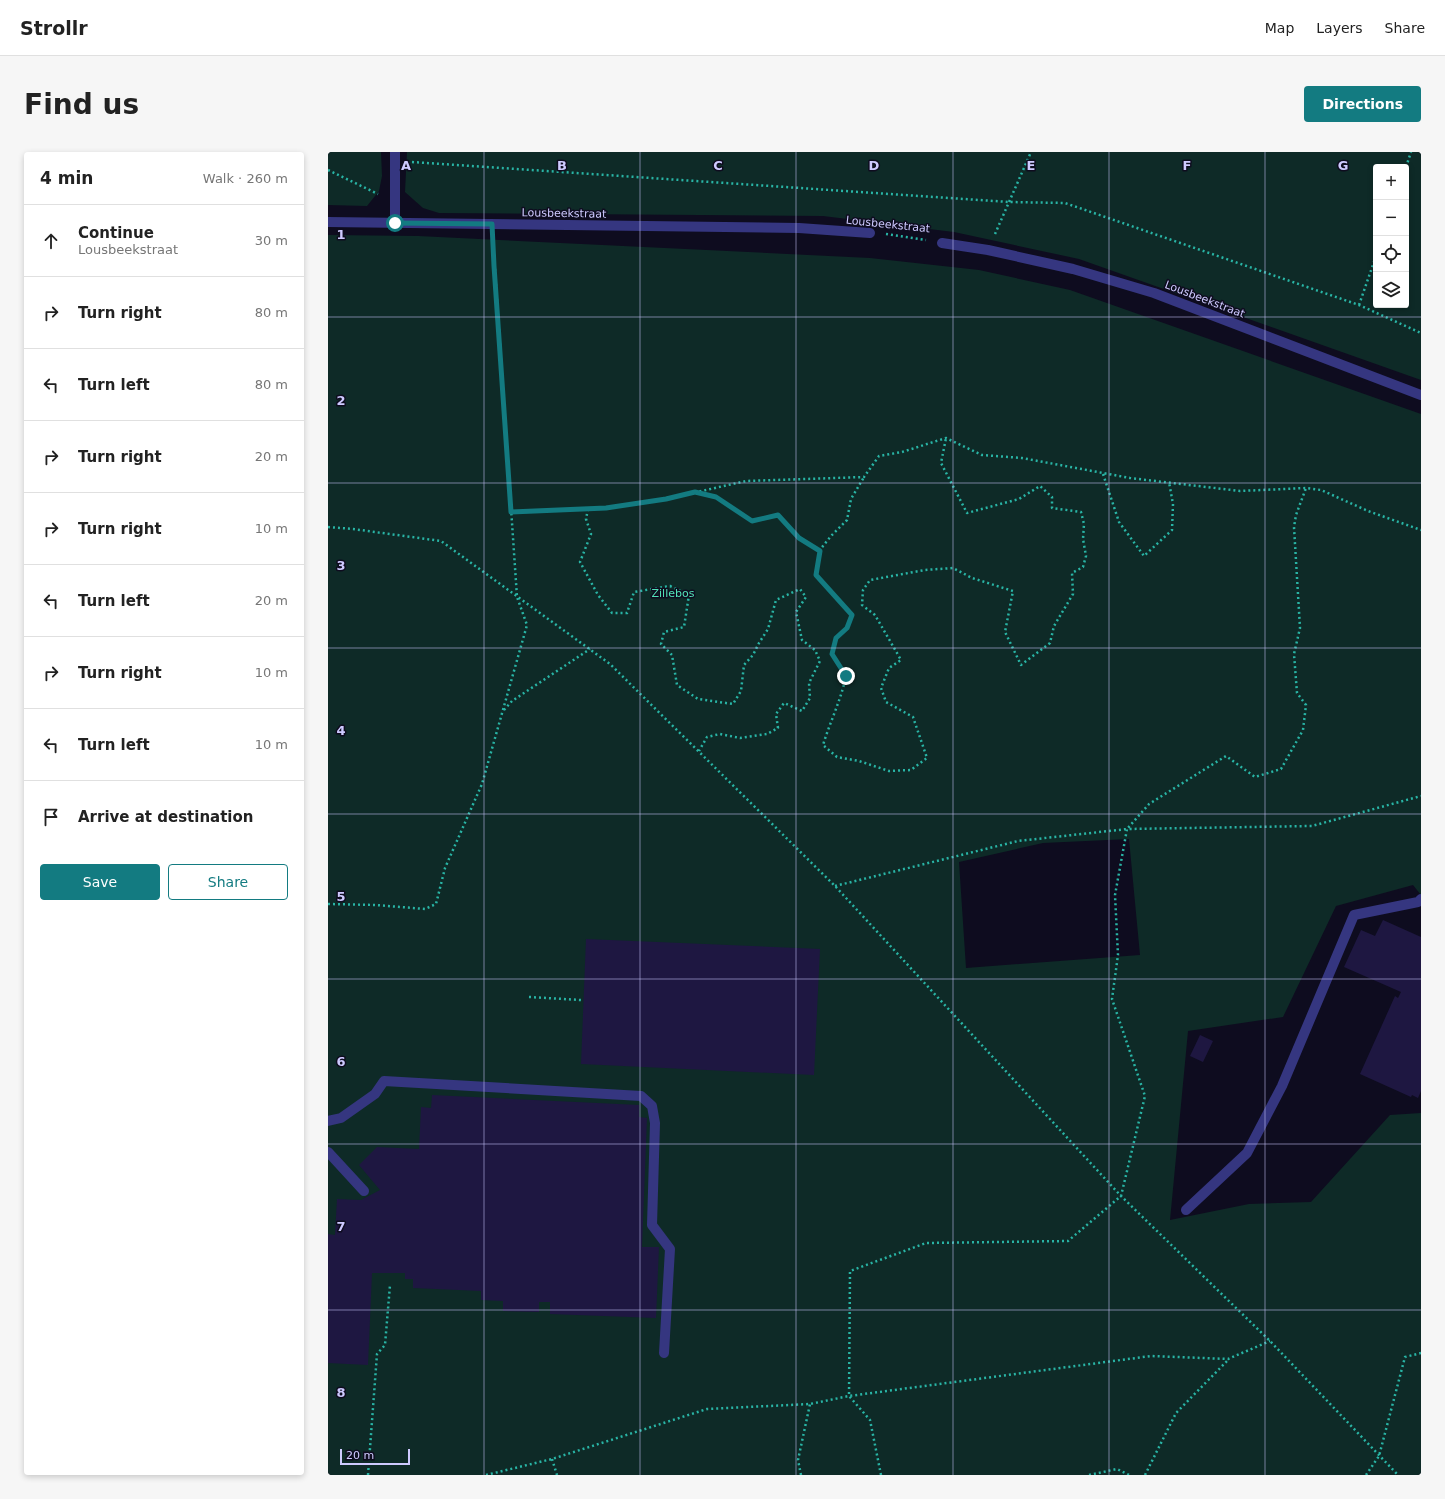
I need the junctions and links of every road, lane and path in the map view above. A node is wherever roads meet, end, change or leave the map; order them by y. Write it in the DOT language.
graph roads {
  1 [pos="1031,152"];
  2 [pos="1411,152"];
  3 [pos="395,156"];
  4 [pos="1407,164"];
  5 [pos="328,170"];
  6 [pos="381,195"];
  7 [pos="1009,202"];
  8 [pos="328,222"];
  9 [pos="395,223"];
  10 [pos="492,224"];
  11 [pos="870,233"];
  12 [pos="995,235"];
  13 [pos="942,243"];
  14 [pos="1373,265"];
  15 [pos="1359,305"];
  16 [pos="1421,333"];
  17 [pos="1421,395"];
  18 [pos="946,438"];
  19 [pos="1103,474"];
  20 [pos="864,476"];
  21 [pos="1169,482"];
  22 [pos="1306,488"];
  23 [pos="695,492"];
  24 [pos="588,509"];
  25 [pos="511,512"];
  26 [pos="328,527"];
  27 [pos="1421,530"];
  28 [pos="820,551"];
  29 [pos="517,597"];
  30 [pos="590,649"];
  31 [pos="502,712"];
  32 [pos="699,752"];
  33 [pos="1421,796"];
  34 [pos="1127,829"];
  35 [pos="835,886"];
  36 [pos="1420,903"];
  37 [pos="328,904"];
  38 [pos="529,997"];
  39 [pos="581,1000"];
  40 [pos="328,1121"];
  41 [pos="328,1152"];
  42 [pos="364,1191"];
  43 [pos="1121,1196"];
  44 [pos="1186,1210"];
  45 [pos="390,1285"];
  46 [pos="1270,1341"];
  47 [pos="664,1353"];
  48 [pos="1421,1353"];
  49 [pos="1228,1359"];
  50 [pos="849,1396"];
  51 [pos="810,1404"];
  52 [pos="1379,1456"];
  53 [pos="552,1459"];
  54 [pos="368,1475"];
  55 [pos="486,1475"];
  56 [pos="557,1475"];
  57 [pos="801,1475"];
  58 [pos="881,1475"];
  59 [pos="1089,1475"];
  60 [pos="1129,1475"];
  61 [pos="1145,1475"];
  62 [pos="1366,1475"];
  63 [pos="1398,1475"];
  1 -- 7 [label="path"];
  2 -- 4 [label="path"];
  3 -- 7 [label="path"];
  3 -- 9 [label="street"];
  5 -- 6 [label="path"];
  7 -- 12 [label="path"];
  7 -- 15 [label="path"];
  8 -- 9 [label="street, Lousbeekstraat"];
  9 -- 10 [label="street, Lousbeekstraat"];
  10 -- 11 [label="street, Lousbeekstraat"];
  10 -- 25 [label="path"];
  11 -- 13 [label="path, Lousbeekstraat"];
  13 -- 17 [label="street, Lousbeekstraat"];
  14 -- 15 [label="path"];
  15 -- 16 [label="path"];
  18 -- 19 [label="path"];
  18 -- 20 [label="path"];
  18 -- 28 [label="path"];
  19 -- 21 [label="path"];
  19 -- 21 [label="path"];
  20 -- 23 [label="path"];
  20 -- 28 [label="path"];
  21 -- 22 [label="path"];
  22 -- 27 [label="path"];
  22 -- 34 [label="path"];
  23 -- 24 [label="path"];
  23 -- 28 [label="path"];
  24 -- 25 [label="path"];
  24 -- 32 [label="path"];
  25 -- 29 [label="path"];
  26 -- 29 [label="path"];
  29 -- 30 [label="path"];
  29 -- 31 [label="path"];
  30 -- 31 [label="path"];
  30 -- 32 [label="path"];
  31 -- 37 [label="path"];
  32 -- 35 [label="path"];
  33 -- 34 [label="path"];
  34 -- 35 [label="path"];
  34 -- 43 [label="path"];
  35 -- 43 [label="path"];
  36 -- 44 [label="street"];
  38 -- 39 [label="path"];
  40 -- 47 [label="street"];
  41 -- 42 [label="street"];
  43 -- 46 [label="path"];
  43 -- 50 [label="path"];
  45 -- 54 [label="path"];
  46 -- 49 [label="path"];
  46 -- 52 [label="path"];
  48 -- 52 [label="path"];
  49 -- 50 [label="path"];
  49 -- 61 [label="path"];
  50 -- 51 [label="path"];
  50 -- 58 [label="path"];
  51 -- 53 [label="path"];
  51 -- 57 [label="path"];
  52 -- 62 [label="path"];
  52 -- 63 [label="path"];
  53 -- 55 [label="path"];
  53 -- 56 [label="path"];
  59 -- 60 [label="path"];
}
